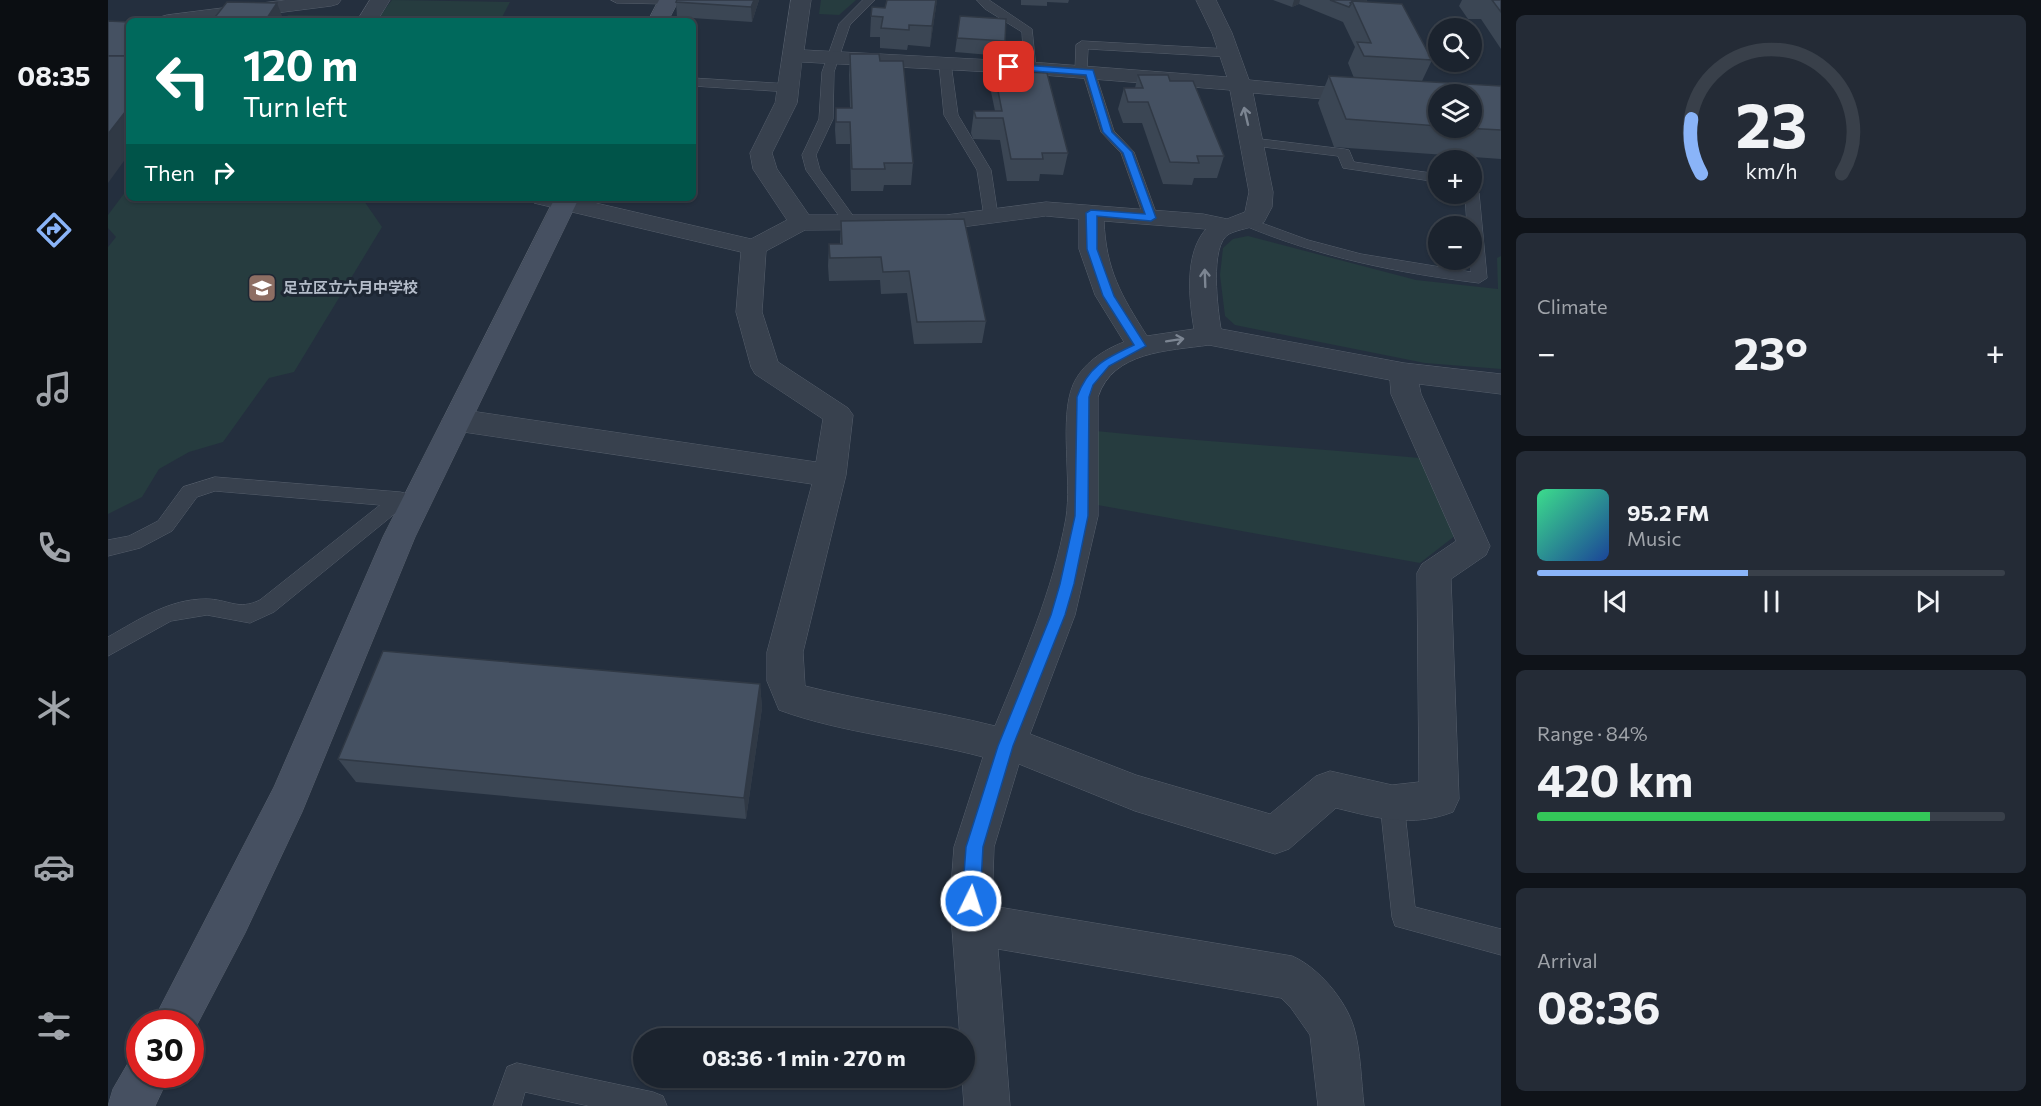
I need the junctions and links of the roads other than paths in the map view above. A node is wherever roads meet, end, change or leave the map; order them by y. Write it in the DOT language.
graph roads {
  1 [pos="331,0"];
  2 [pos="380,0"];
  3 [pos="617,0"];
  4 [pos="801,0"];
  5 [pos="869,0"];
  6 [pos="983,0"];
  7 [pos="1206,0"];
  8 [pos="669,1"];
  9 [pos="253,4"];
  10 [pos="181,18"];
  11 [pos="369,18"];
  12 [pos="660,18"];
  13 [pos="1229,54"];
  14 [pos="792,55"];
  15 [pos="832,58"];
  16 [pos="945,64"];
  17 [pos="1030,68"];
  18 [pos="1085,72"];
  19 [pos="696,81"];
  20 [pos="1240,85"];
  21 [pos="790,88"];
  22 [pos="1428,96"];
  23 [pos="1252,142"];
  24 [pos="1428,177"];
  25 [pos="559,201"];
  26 [pos="563,201"];
  27 [pos="1473,204"];
  28 [pos="1091,213"];
  29 [pos="991,216"];
  30 [pos="1151,218"];
  31 [pos="801,222"];
  32 [pos="852,224"];
  33 [pos="1238,224"];
  34 [pos="754,247"];
  35 [pos="1209,336"];
  36 [pos="1140,346"];
  37 [pos="1404,373"];
  38 [pos="1501,384"];
  39 [pos="457,420"];
  40 [pos="830,475"];
  41 [pos="409,500"];
  42 [pos="108,548"];
  43 [pos="108,647"];
  44 [pos="1006,744"];
  45 [pos="1392,804"];
  46 [pos="974,924"];
  47 [pos="1501,942"];
  48 [pos="181,1010"];
  49 [pos="140,1088"];
  50 [pos="130,1106"];
  51 [pos="507,1106"];
  52 [pos="653,1106"];
  53 [pos="987,1106"];
  54 [pos="1341,1106"];
  1 -- 9 [label="street"];
  2 -- 11 [label="street"];
  3 -- 8 [label="lane"];
  4 -- 14 [label="street"];
  5 -- 15 [label="lane"];
  6 -- 17 [label="lane"];
  7 -- 13 [label="street"];
  8 -- 12 [label="street"];
  9 -- 10 [label="street"];
  13 -- 18 [label="lane"];
  13 -- 20 [label="street"];
  14 -- 15 [label="street"];
  14 -- 21 [label="street"];
  15 -- 16 [label="street"];
  15 -- 32 [label="lane"];
  16 -- 17 [label="street"];
  16 -- 29 [label="lane"];
  17 -- 18 [label="street"];
  18 -- 20 [label="street"];
  18 -- 30 [label="lane"];
  19 -- 21 [label="lane"];
  20 -- 22 [label="street"];
  23 -- 20 [label="street, one-way"];
  21 -- 31 [label="street"];
  23 -- 24 [label="lane"];
  23 -- 33 [label="street"];
  25 -- 39 [label="street"];
  26 -- 34 [label="street"];
  27 -- 33 [label="lane"];
  28 -- 29 [label="street"];
  28 -- 30 [label="street"];
  28 -- 36 [label="street"];
  29 -- 32 [label="street"];
  30 -- 33 [label="street"];
  31 -- 32 [label="street"];
  31 -- 34 [label="street"];
  35 -- 33 [label="street, one-way"];
  34 -- 40 [label="street"];
  36 -- 35 [label="street, one-way"];
  35 -- 37 [label="street"];
  36 -- 44 [label="street"];
  37 -- 38 [label="street"];
  37 -- 45 [label="street"];
  39 -- 40 [label="street"];
  39 -- 41 [label="street"];
  40 -- 44 [label="street"];
  41 -- 42 [label="lane"];
  41 -- 43 [label="lane"];
  41 -- 48 [label="street"];
  44 -- 45 [label="street"];
  44 -- 46 [label="street"];
  45 -- 47 [label="lane"];
  46 -- 53 [label="street"];
  46 -- 54 [label="street"];
  49 -- 50 [label="street"];
  51 -- 52 [label="lane"];
}
